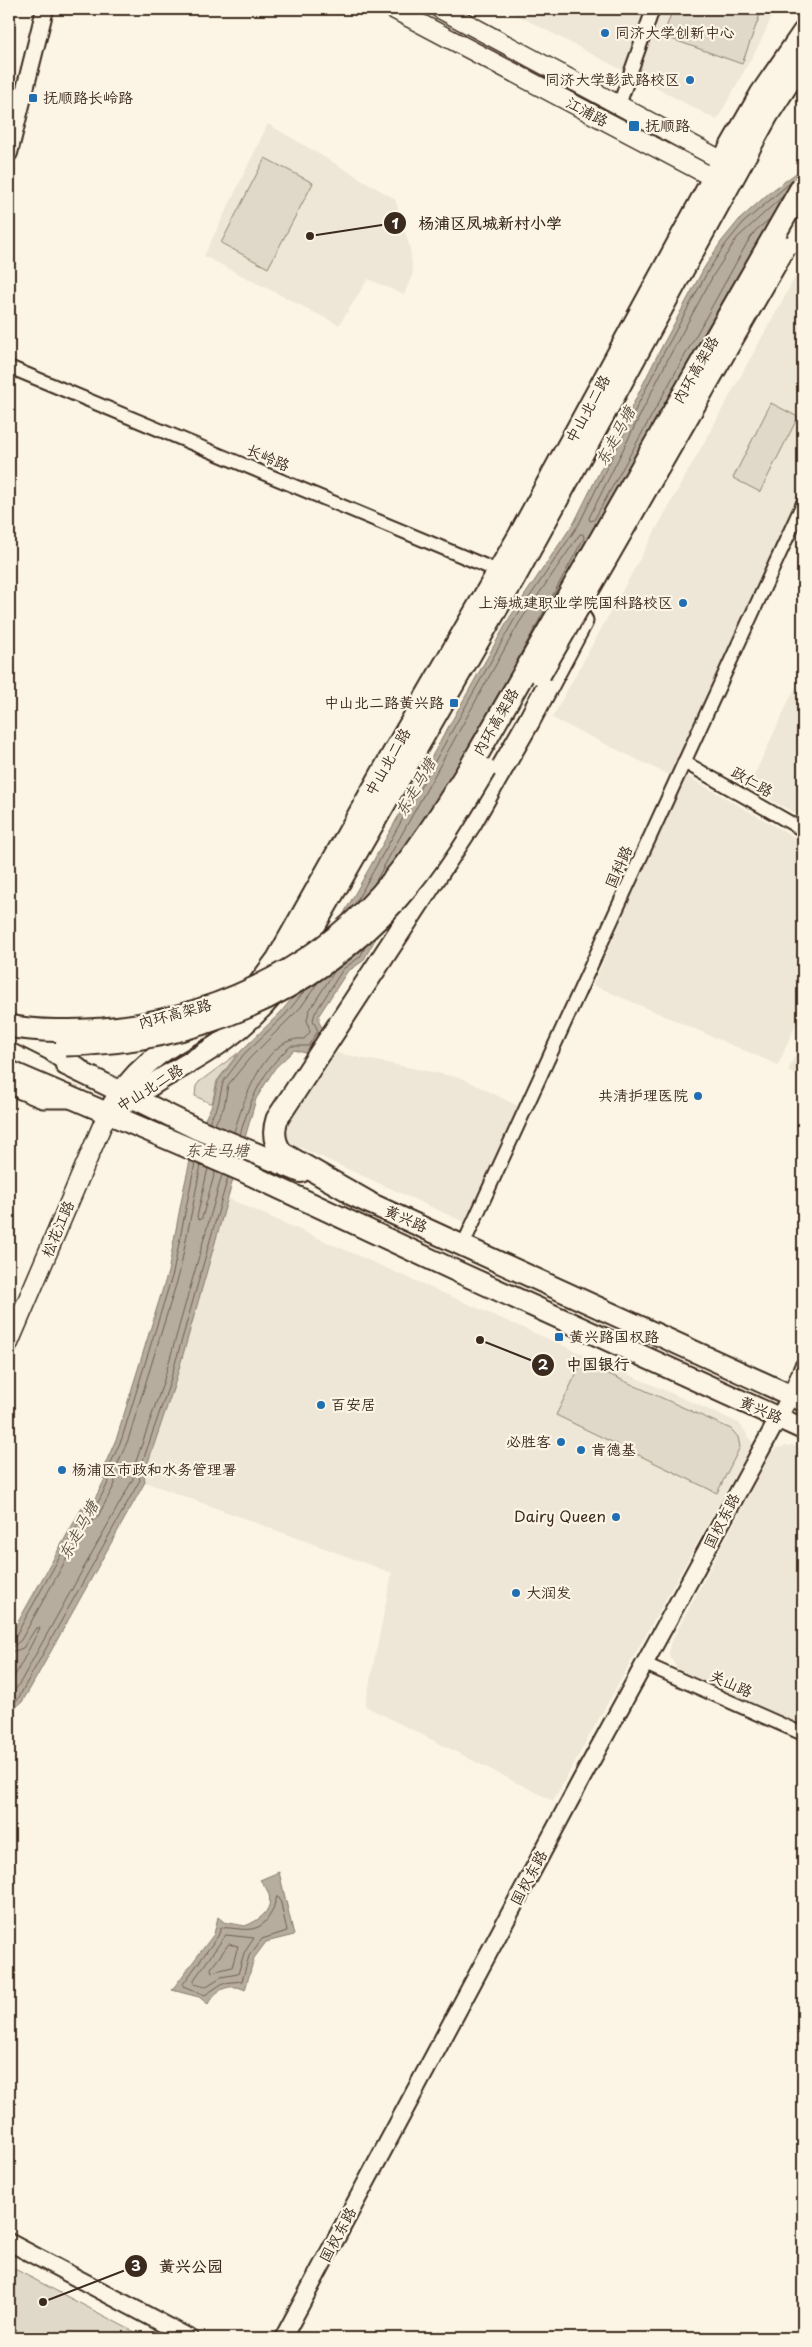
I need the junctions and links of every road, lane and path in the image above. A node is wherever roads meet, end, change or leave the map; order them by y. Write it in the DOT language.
graph roads {
  1 [pos="45,9"];
  2 [pos="392,9"];
  3 [pos="440,9"];
  4 [pos="654,9"];
  5 [pos="803,32"];
  6 [pos="803,61"];
  7 [pos="619,106"];
  8 [pos="9,153"];
  9 [pos="726,174"];
  10 [pos="803,185"];
  11 [pos="803,214"];
  12 [pos="721,357"];
  13 [pos="9,367"];
  14 [pos="803,503"];
  15 [pos="507,575"];
  16 [pos="684,762"];
  17 [pos="803,830"];
  18 [pos="9,1027"];
  19 [pos="9,1040"];
  20 [pos="9,1071"];
  21 [pos="80,1071"];
  22 [pos="9,1083"];
  23 [pos="126,1095"];
  24 [pos="68,1097"];
  25 [pos="107,1114"];
  26 [pos="368,1202"];
  27 [pos="463,1245"];
  28 [pos="9,1343"];
  29 [pos="803,1367"];
  30 [pos="797,1398"];
  31 [pos="776,1418"];
  32 [pos="803,1429"];
  33 [pos="645,1664"];
  34 [pos="803,1734"];
  35 [pos="9,2242"];
  36 [pos="190,2338"];
  37 [pos="283,2338"];
  1 -- 8 [label="street"];
  2 -- 9 [label="main road, 江浦路"];
  3 -- 9 [label="main road, 江浦路"];
  4 -- 7 [label="street"];
  5 -- 9 [label="main road, 中山北二路"];
  6 -- 9 [label="main road, 中山北二路"];
  9 -- 15 [label="main road, 中山北二路"];
  10 -- 18 [label="highway, 内环高架路, bridge"];
  11 -- 12 [label="highway, 内环高架路, bridge"];
  12 -- 19 [label="highway, 内环高架路, bridge"];
  12 -- 26 [label="highway, bridge"];
  13 -- 15 [label="street, 长岭路"];
  14 -- 16 [label="street, 国科路"];
  15 -- 23 [label="main road, 中山北二路"];
  16 -- 17 [label="street, 政仁路"];
  16 -- 27 [label="street, 国科路"];
  18 -- 21 [label="highway"];
  19 -- 21 [label="main road, 黄兴路"];
  20 -- 24 [label="main road, 黄兴路"];
  21 -- 23 [label="main road, 黄兴路"];
  22 -- 24 [label="highway"];
  23 -- 25 [label="main road, 中山北二路"];
  23 -- 26 [label="main road, 黄兴路"];
  24 -- 25 [label="main road, 黄兴路"];
  25 -- 28 [label="main road, 松花江路"];
  25 -- 31 [label="main road, 黄兴路"];
  26 -- 27 [label="main road, 黄兴路"];
  27 -- 30 [label="main road, 黄兴路"];
  29 -- 30 [label="street, 国权东路"];
  30 -- 31 [label="street, 国权东路"];
  31 -- 32 [label="main road, 黄兴路"];
  31 -- 33 [label="street, 国权东路"];
  33 -- 34 [label="street, 关山路"];
  33 -- 37 [label="street, 国权东路"];
  35 -- 36 [label="street"];
}
